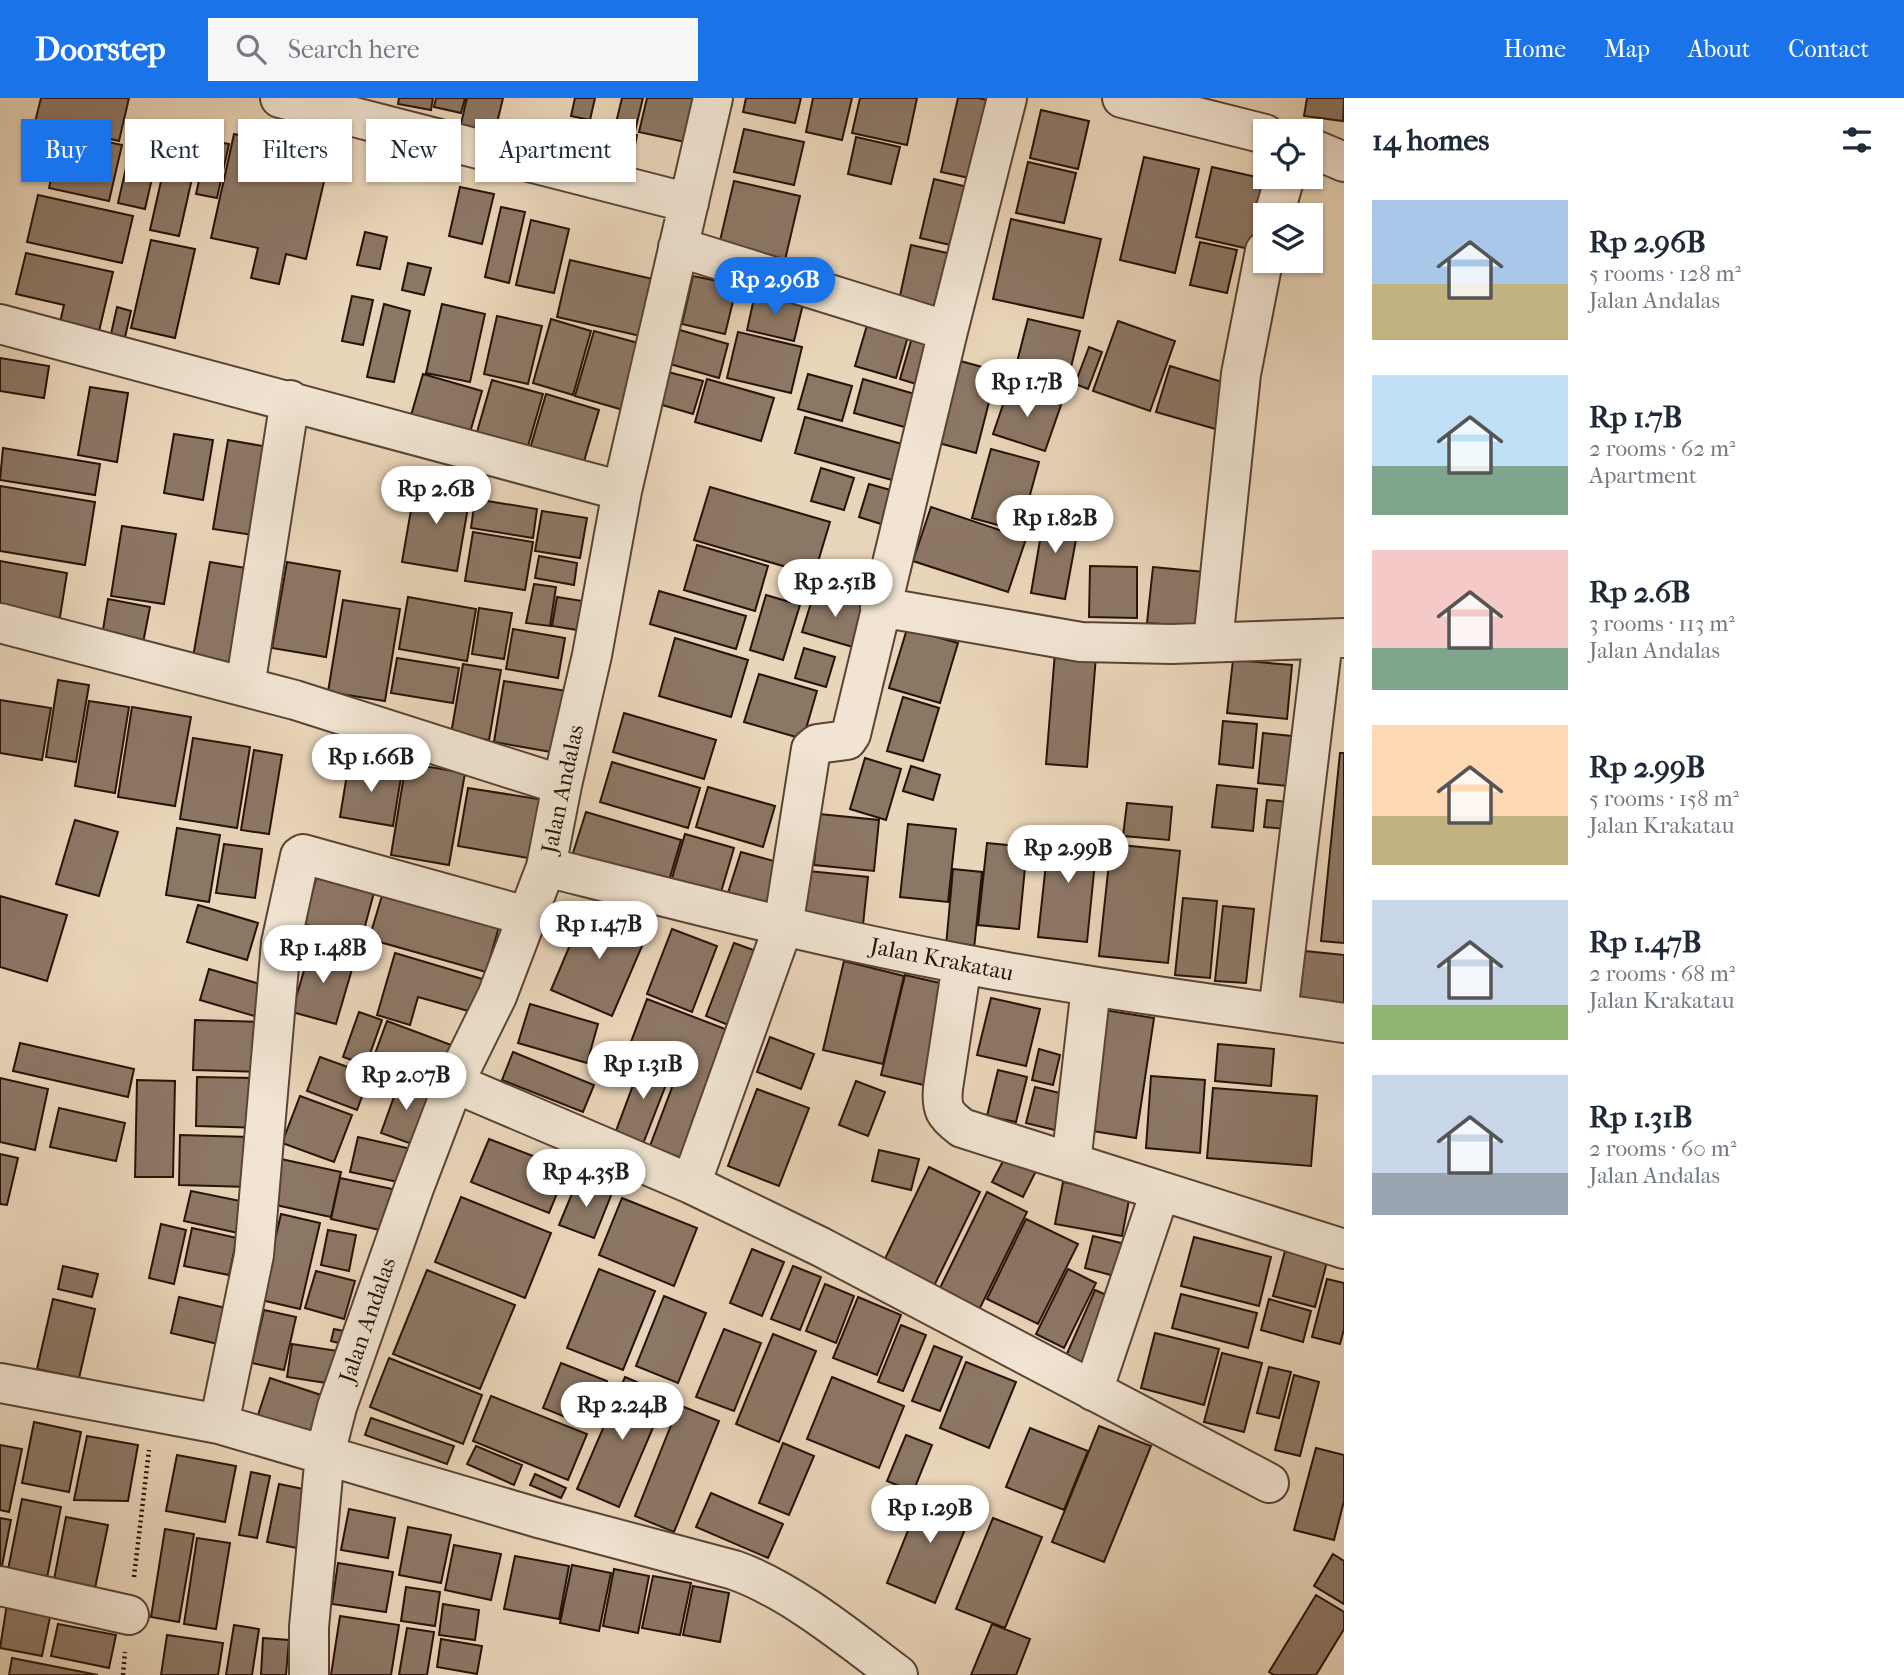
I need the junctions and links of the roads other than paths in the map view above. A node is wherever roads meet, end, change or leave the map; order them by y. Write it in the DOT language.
graph roads {
  1 [pos="280,98"];
  2 [pos="713,98"];
  3 [pos="1007,98"];
  4 [pos="1122,98"];
  5 [pos="1253,131"];
  6 [pos="689,203"];
  7 [pos="678,247"];
  8 [pos="1261,273"];
  9 [pos="0,324"];
  10 [pos="948,331"];
  11 [pos="290,400"];
  12 [pos="622,491"];
  13 [pos="880,607"];
  14 [pos="0,623"];
  15 [pos="1333,639"];
  16 [pos="1213,642"];
  17 [pos="245,687"];
  18 [pos="562,785"];
  19 [pos="546,867"];
  20 [pos="526,916"];
  21 [pos="783,927"];
  22 [pos="962,964"];
  23 [pos="1091,987"];
  24 [pos="1278,1013"];
  25 [pos="1344,1023"];
  26 [pos="454,1083"];
  27 [pos="1071,1163"];
  28 [pos="691,1184"];
  29 [pos="1160,1192"];
  30 [pos="1344,1249"];
  31 [pos="0,1383"];
  32 [pos="1093,1391"];
  33 [pos="219,1424"];
  34 [pos="325,1454"];
  35 [pos="1269,1483"];
  36 [pos="0,1586"];
  37 [pos="129,1615"];
  38 [pos="309,1675"];
  39 [pos="898,1675"];
  1 -- 6 [label="street"];
  2 -- 6 [label="street, Jalan Andalas"];
  3 -- 10 [label="street"];
  4 -- 5 [label="street"];
  6 -- 7 [label="street, Jalan Andalas"];
  7 -- 10 [label="street"];
  7 -- 12 [label="street, Jalan Andalas"];
  8 -- 16 [label="street"];
  9 -- 11 [label="street"];
  10 -- 13 [label="street"];
  11 -- 12 [label="street"];
  11 -- 17 [label="street"];
  12 -- 18 [label="street, Jalan Andalas"];
  13 -- 16 [label="street"];
  13 -- 21 [label="street"];
  14 -- 17 [label="street"];
  15 -- 16 [label="street"];
  15 -- 24 [label="street"];
  17 -- 18 [label="street"];
  18 -- 19 [label="street, Jalan Andalas"];
  19 -- 20 [label="street, Jalan Andalas"];
  19 -- 21 [label="street, Jalan Krakatau"];
  20 -- 26 [label="street, Jalan Andalas"];
  20 -- 33 [label="street"];
  21 -- 22 [label="street, Jalan Krakatau"];
  21 -- 28 [label="street"];
  22 -- 23 [label="street, Jalan Krakatau"];
  22 -- 27 [label="street"];
  23 -- 24 [label="street, Jalan Krakatau"];
  23 -- 27 [label="street"];
  24 -- 25 [label="street, Jalan Krakatau"];
  26 -- 28 [label="street"];
  26 -- 34 [label="street, Jalan Andalas"];
  27 -- 29 [label="street"];
  28 -- 32 [label="street"];
  29 -- 30 [label="street"];
  29 -- 32 [label="street"];
  31 -- 33 [label="street"];
  32 -- 35 [label="street"];
  33 -- 34 [label="street"];
  34 -- 38 [label="street, Jalan Andalas"];
  34 -- 39 [label="street"];
  36 -- 37 [label="street"];
}
